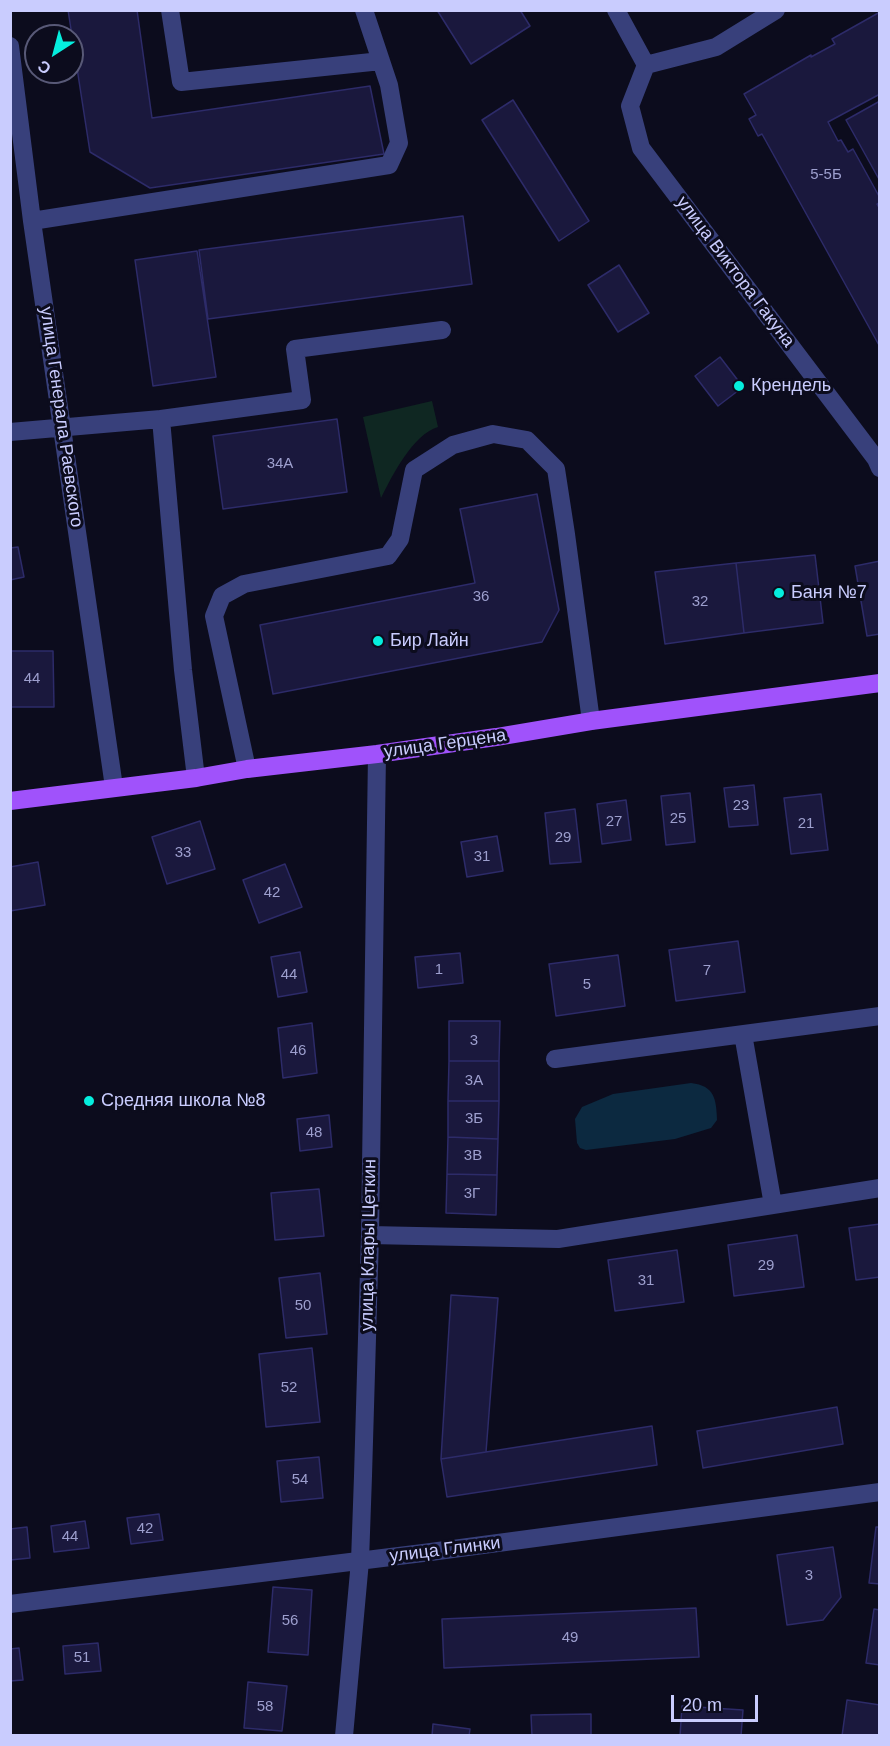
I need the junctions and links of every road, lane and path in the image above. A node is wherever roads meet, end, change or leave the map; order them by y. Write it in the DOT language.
graph roads {
  1 [pos="170,10"];
  2 [pos="364,10"];
  3 [pos="616,10"];
  4 [pos="776,10"];
  5 [pos="10,46"];
  6 [pos="381,61"];
  7 [pos="646,65"];
  8 [pos="17,161"];
  9 [pos="33,221"];
  10 [pos="442,330"];
  11 [pos="161,419"];
  12 [pos="63,427"];
  13 [pos="10,432"];
  14 [pos="879,468"];
  15 [pos="879,683"];
  16 [pos="591,721"];
  17 [pos="377,754"];
  18 [pos="247,769"];
  19 [pos="196,778"];
  20 [pos="114,787"];
  21 [pos="10,801"];
  22 [pos="879,1016"];
  23 [pos="743,1034"];
  24 [pos="555,1059"];
  25 [pos="879,1188"];
  26 [pos="773,1205"];
  27 [pos="370,1235"];
  28 [pos="879,1492"];
  29 [pos="360,1561"];
  30 [pos="10,1604"];
  31 [pos="344,1736"];
  1 -- 6 [label="street"];
  2 -- 6 [label="street"];
  3 -- 7 [label="street"];
  4 -- 7 [label="street"];
  5 -- 8 [label="street, улица Генерала Раевского"];
  6 -- 9 [label="street"];
  7 -- 14 [label="street, улица Виктора Гакуна"];
  8 -- 9 [label="street, улица Генерала Раевского"];
  9 -- 12 [label="street, улица Генерала Раевского"];
  10 -- 11 [label="street"];
  11 -- 12 [label="street"];
  11 -- 19 [label="street"];
  12 -- 13 [label="street"];
  12 -- 20 [label="street, улица Генерала Раевского"];
  15 -- 16 [label="main road, улица Герцена"];
  16 -- 17 [label="main road, улица Герцена"];
  16 -- 18 [label="street"];
  17 -- 18 [label="main road, улица Герцена"];
  17 -- 27 [label="street, улица Клары Цеткин"];
  18 -- 19 [label="main road, улица Герцена"];
  19 -- 20 [label="main road, улица Герцена"];
  20 -- 21 [label="main road, улица Герцена"];
  22 -- 23 [label="street"];
  23 -- 24 [label="street"];
  23 -- 26 [label="street"];
  25 -- 26 [label="street"];
  26 -- 27 [label="street"];
  27 -- 29 [label="street, улица Клары Цеткин"];
  28 -- 29 [label="street, улица Глинки"];
  29 -- 30 [label="street, улица Глинки"];
  29 -- 31 [label="street, улица Клары Цеткин"];
}
